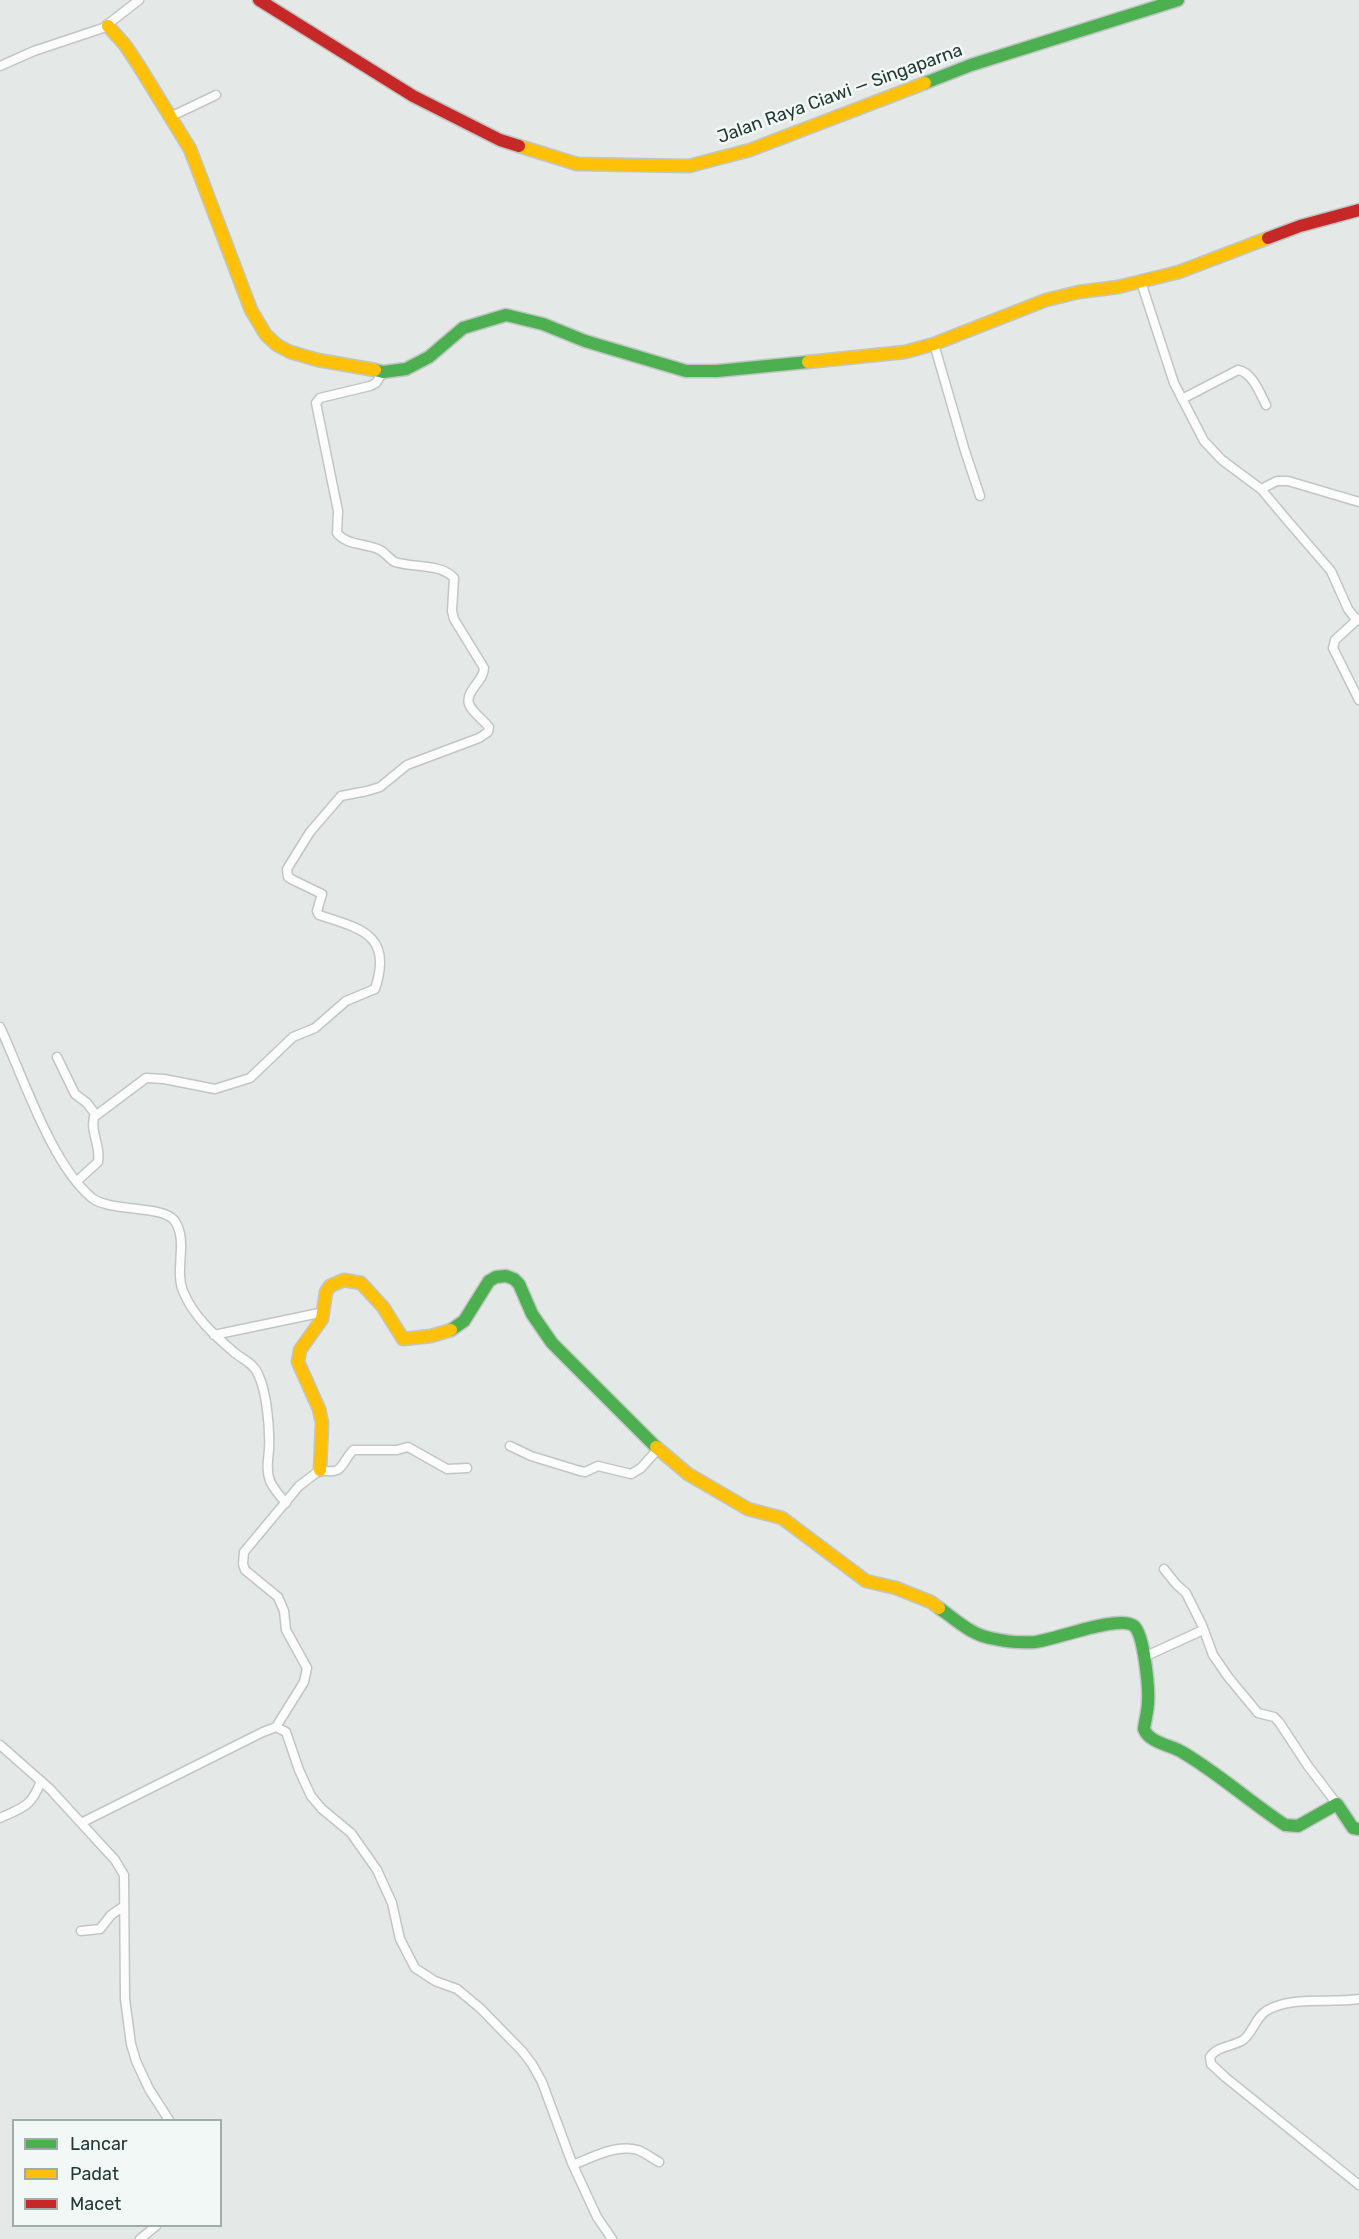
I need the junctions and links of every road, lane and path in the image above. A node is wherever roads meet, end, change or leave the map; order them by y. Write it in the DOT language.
graph roads {
  1 [pos="139,0"];
  2 [pos="259,0"];
  3 [pos="1178,0"];
  4 [pos="108,26"];
  5 [pos="0,66"];
  6 [pos="216,95"];
  7 [pos="170,117"];
  8 [pos="1359,210"];
  9 [pos="1141,282"];
  10 [pos="934,344"];
  11 [pos="383,372"];
  12 [pos="1182,399"];
  13 [pos="1266,405"];
  14 [pos="1261,489"];
  15 [pos="980,496"];
  16 [pos="1359,502"];
  17 [pos="1358,620"];
  18 [pos="1359,700"];
  19 [pos="0,1027"];
  20 [pos="57,1057"];
  21 [pos="96,1115"];
  22 [pos="77,1181"];
  23 [pos="324,1312"];
  24 [pos="214,1335"];
  25 [pos="510,1446"];
  26 [pos="658,1449"];
  27 [pos="466,1467"];
  28 [pos="320,1470"];
  29 [pos="286,1503"];
  30 [pos="1164,1569"];
  31 [pos="1203,1630"];
  32 [pos="1144,1657"];
  33 [pos="276,1727"];
  34 [pos="0,1745"];
  35 [pos="41,1781"];
  36 [pos="1337,1804"];
  37 [pos="0,1818"];
  38 [pos="81,1823"];
  39 [pos="1359,1829"];
  40 [pos="124,1906"];
  41 [pos="81,1931"];
  42 [pos="1359,1999"];
  43 [pos="168,2119"];
  44 [pos="658,2162"];
  45 [pos="573,2165"];
  46 [pos="1359,2185"];
  47 [pos="155,2227"];
  48 [pos="140,2239"];
  49 [pos="612,2239"];
  1 -- 4 [label="street"];
  2 -- 3 [label="street, Jalan Raya Ciawi — Singaparna"];
  4 -- 5 [label="street"];
  4 -- 7 [label="street"];
  6 -- 7 [label="street"];
  7 -- 11 [label="street"];
  8 -- 9 [label="street"];
  9 -- 10 [label="street"];
  9 -- 12 [label="street"];
  10 -- 11 [label="street"];
  10 -- 15 [label="street"];
  11 -- 21 [label="street"];
  12 -- 13 [label="street"];
  12 -- 14 [label="street"];
  14 -- 16 [label="street"];
  14 -- 17 [label="street"];
  17 -- 18 [label="street"];
  19 -- 22 [label="street"];
  20 -- 21 [label="street"];
  21 -- 22 [label="street"];
  22 -- 24 [label="street"];
  23 -- 24 [label="street"];
  23 -- 26 [label="street"];
  23 -- 28 [label="street"];
  24 -- 29 [label="street"];
  25 -- 26 [label="street"];
  26 -- 32 [label="street"];
  27 -- 28 [label="street"];
  28 -- 29 [label="street"];
  29 -- 33 [label="street"];
  30 -- 31 [label="street"];
  31 -- 32 [label="street"];
  31 -- 36 [label="street"];
  32 -- 36 [label="street"];
  33 -- 38 [label="street"];
  33 -- 45 [label="street"];
  34 -- 35 [label="street"];
  35 -- 37 [label="street"];
  35 -- 38 [label="street"];
  36 -- 39 [label="street"];
  38 -- 40 [label="street"];
  40 -- 41 [label="street"];
  40 -- 43 [label="street"];
  42 -- 46 [label="street"];
  44 -- 45 [label="street"];
  45 -- 49 [label="street"];
  47 -- 48 [label="street"];
}
